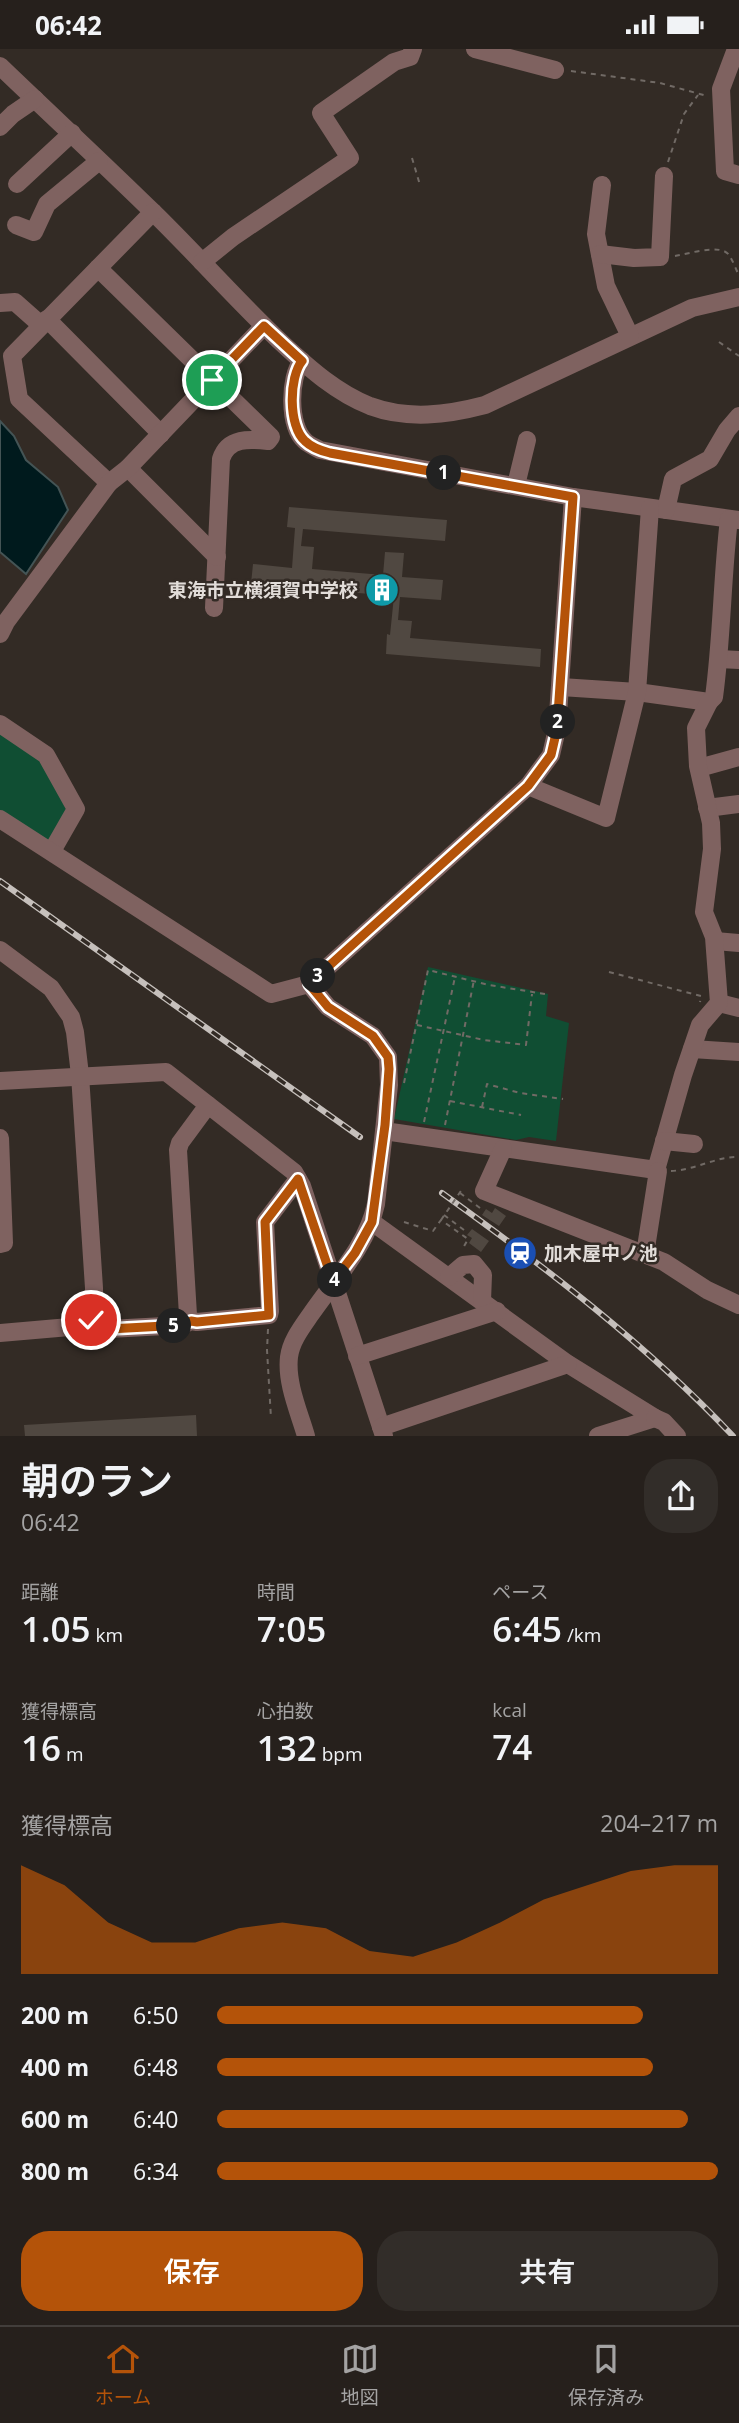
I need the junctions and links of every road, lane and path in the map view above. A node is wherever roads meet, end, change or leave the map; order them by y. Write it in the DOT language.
graph roads {
  1 [pos="413,49"];
  2 [pos="475,49"];
  3 [pos="736,49"];
  4 [pos="0,66"];
  5 [pos="555,70"];
  6 [pos="699,94"];
  7 [pos="722,97"];
  8 [pos="35,99"];
  9 [pos="0,127"];
  10 [pos="72,133"];
  11 [pos="412,158"];
  12 [pos="99,161"];
  13 [pos="739,175"];
  14 [pos="664,176"];
  15 [pos="17,184"];
  16 [pos="420,185"];
  17 [pos="602,185"];
  18 [pos="153,212"];
  19 [pos="16,225"];
  20 [pos="600,254"];
  21 [pos="662,255"];
  22 [pos="202,262"];
  23 [pos="98,268"];
  24 [pos="739,276"];
  25 [pos="739,297"];
  26 [pos="1,299"];
  27 [pos="44,322"];
  28 [pos="264,326"];
  29 [pos="630,336"];
  30 [pos="719,342"];
  31 [pos="739,356"];
  32 [pos="302,361"];
  33 [pos="212,380"];
  34 [pos="739,416"];
  35 [pos="161,434"];
  36 [pos="527,440"];
  37 [pos="128,468"];
  38 [pos="109,483"];
  39 [pos="516,485"];
  40 [pos="573,497"];
  41 [pos="658,509"];
  42 [pos="734,519"];
  43 [pos="217,557"];
  44 [pos="214,608"];
  45 [pos="0,635"];
  46 [pos="719,659"];
  47 [pos="739,660"];
  48 [pos="561,687"];
  49 [pos="637,692"];
  50 [pos="709,702"];
  51 [pos="0,725"];
  52 [pos="739,757"];
  53 [pos="699,768"];
  54 [pos="528,786"];
  55 [pos="739,804"];
  56 [pos="707,808"];
  57 [pos="0,819"];
  58 [pos="51,851"];
  59 [pos="715,941"];
  60 [pos="739,943"];
  61 [pos="0,950"];
  62 [pos="609,972"];
  63 [pos="456,976"];
  64 [pos="474,980"];
  65 [pos="309,984"];
  66 [pos="533,992"];
  67 [pos="545,994"];
  68 [pos="716,1007"];
  69 [pos="739,1008"];
  70 [pos="416,1025"];
  71 [pos="444,1031"];
  72 [pos="462,1035"];
  73 [pos="692,1049"];
  74 [pos="739,1052"];
  75 [pos="80,1075"];
  76 [pos="0,1081"];
  77 [pos="403,1089"];
  78 [pos="563,1099"];
  79 [pos="450,1101"];
  80 [pos="208,1105"];
  81 [pos="482,1107"];
  82 [pos="521,1115"];
  83 [pos="424,1125"];
  84 [pos="445,1126"];
  85 [pos="384,1131"];
  86 [pos="0,1138"];
  87 [pos="664,1141"];
  88 [pos="694,1144"];
  89 [pos="503,1149"];
  90 [pos="739,1157"];
  91 [pos="1,1163"];
  92 [pos="659,1171"];
  93 [pos="298,1179"];
  94 [pos="463,1188"];
  95 [pos="460,1193"];
  96 [pos="484,1211"];
  97 [pos="444,1215"];
  98 [pos="441,1220"];
  99 [pos="372,1222"];
  100 [pos="404,1222"];
  101 [pos="468,1233"];
  102 [pos="0,1244"];
  103 [pos="645,1254"];
  104 [pos="447,1275"];
  105 [pos="333,1282"];
  106 [pos="739,1305"];
  107 [pos="490,1306"];
  108 [pos="269,1315"];
  109 [pos="91,1320"];
  110 [pos="191,1321"];
  111 [pos="0,1333"];
  112 [pos="357,1356"];
  113 [pos="568,1364"];
  114 [pos="271,1418"];
  115 [pos="655,1418"];
  116 [pos="382,1431"];
  117 [pos="306,1436"];
  118 [pos="598,1436"];
  119 [pos="677,1436"];
  1 -- 22 [label="street"];
  2 -- 5 [label="street"];
  3 -- 7 [label="street"];
  4 -- 8 [label="street"];
  5 -- 6 [label="path"];
  6 -- 7 [label="path"];
  6 -- 14 [label="path"];
  7 -- 13 [label="street"];
  8 -- 9 [label="street"];
  8 -- 10 [label="street"];
  10 -- 12 [label="street"];
  10 -- 15 [label="street"];
  11 -- 16 [label="path"];
  12 -- 18 [label="street"];
  12 -- 19 [label="street"];
  14 -- 21 [label="street"];
  17 -- 20 [label="street"];
  18 -- 22 [label="street"];
  18 -- 23 [label="street"];
  20 -- 21 [label="street"];
  20 -- 29 [label="street"];
  21 -- 24 [label="path"];
  22 -- 28 [label="street"];
  23 -- 27 [label="street"];
  23 -- 33 [label="street"];
  25 -- 29 [label="street"];
  26 -- 27 [label="street"];
  27 -- 35 [label="street"];
  27 -- 38 [label="street"];
  28 -- 32 [label="street"];
  28 -- 33 [label="street"];
  29 -- 32 [label="street"];
  30 -- 31 [label="path"];
  32 -- 39 [label="street"];
  33 -- 35 [label="street"];
  33 -- 43 [label="street"];
  34 -- 41 [label="street"];
  35 -- 37 [label="street"];
  36 -- 39 [label="street"];
  37 -- 38 [label="street"];
  37 -- 43 [label="street"];
  38 -- 45 [label="street"];
  39 -- 40 [label="street"];
  40 -- 41 [label="street"];
  40 -- 48 [label="street"];
  41 -- 42 [label="street"];
  41 -- 49 [label="street"];
  42 -- 46 [label="street"];
  43 -- 44 [label="street"];
  46 -- 47 [label="street"];
  46 -- 50 [label="street"];
  48 -- 49 [label="street"];
  48 -- 54 [label="street"];
  49 -- 50 [label="street"];
  49 -- 54 [label="street"];
  50 -- 53 [label="street"];
  51 -- 58 [label="street"];
  52 -- 53 [label="street"];
  53 -- 56 [label="street"];
  54 -- 65 [label="street"];
  55 -- 56 [label="street"];
  56 -- 59 [label="street"];
  57 -- 58 [label="street"];
  58 -- 65 [label="street"];
  59 -- 60 [label="street"];
  59 -- 68 [label="street"];
  61 -- 75 [label="street"];
  62 -- 68 [label="path"];
  63 -- 64 [label="path"];
  63 -- 70 [label="path"];
  63 -- 71 [label="path"];
  64 -- 66 [label="path"];
  64 -- 72 [label="path"];
  65 -- 85 [label="street"];
  66 -- 67 [label="path"];
  66 -- 72 [label="path"];
  68 -- 69 [label="street"];
  68 -- 73 [label="street"];
  70 -- 71 [label="path"];
  70 -- 77 [label="path"];
  71 -- 72 [label="path"];
  71 -- 83 [label="path"];
  72 -- 79 [label="path"];
  73 -- 74 [label="street"];
  73 -- 87 [label="street"];
  75 -- 76 [label="street"];
  75 -- 80 [label="street"];
  75 -- 109 [label="street"];
  78 -- 81 [label="path"];
  79 -- 81 [label="path"];
  79 -- 84 [label="path"];
  80 -- 93 [label="street"];
  80 -- 110 [label="street"];
  81 -- 82 [label="path"];
  85 -- 89 [label="street"];
  85 -- 99 [label="street"];
  86 -- 91 [label="street"];
  87 -- 88 [label="street"];
  87 -- 89 [label="street"];
  89 -- 103 [label="street"];
  90 -- 92 [label="path"];
  91 -- 102 [label="street"];
  92 -- 103 [label="street"];
  93 -- 105 [label="street"];
  93 -- 108 [label="street"];
  94 -- 95 [label="path, bridge"];
  95 -- 96 [label="path"];
  95 -- 97 [label="path, bridge"];
  97 -- 98 [label="path, bridge"];
  97 -- 101 [label="path"];
  98 -- 100 [label="path"];
  98 -- 104 [label="path"];
  99 -- 104 [label="street"];
  99 -- 105 [label="street"];
  103 -- 106 [label="street"];
  104 -- 107 [label="street"];
  104 -- 107 [label="street"];
  105 -- 112 [label="street"];
  105 -- 117 [label="street"];
  107 -- 112 [label="street"];
  107 -- 113 [label="street"];
  108 -- 110 [label="street"];
  108 -- 114 [label="path"];
  109 -- 110 [label="street"];
  109 -- 111 [label="street"];
  112 -- 116 [label="street"];
  113 -- 115 [label="street"];
  113 -- 116 [label="street"];
  115 -- 118 [label="street"];
  115 -- 119 [label="street"];
}
